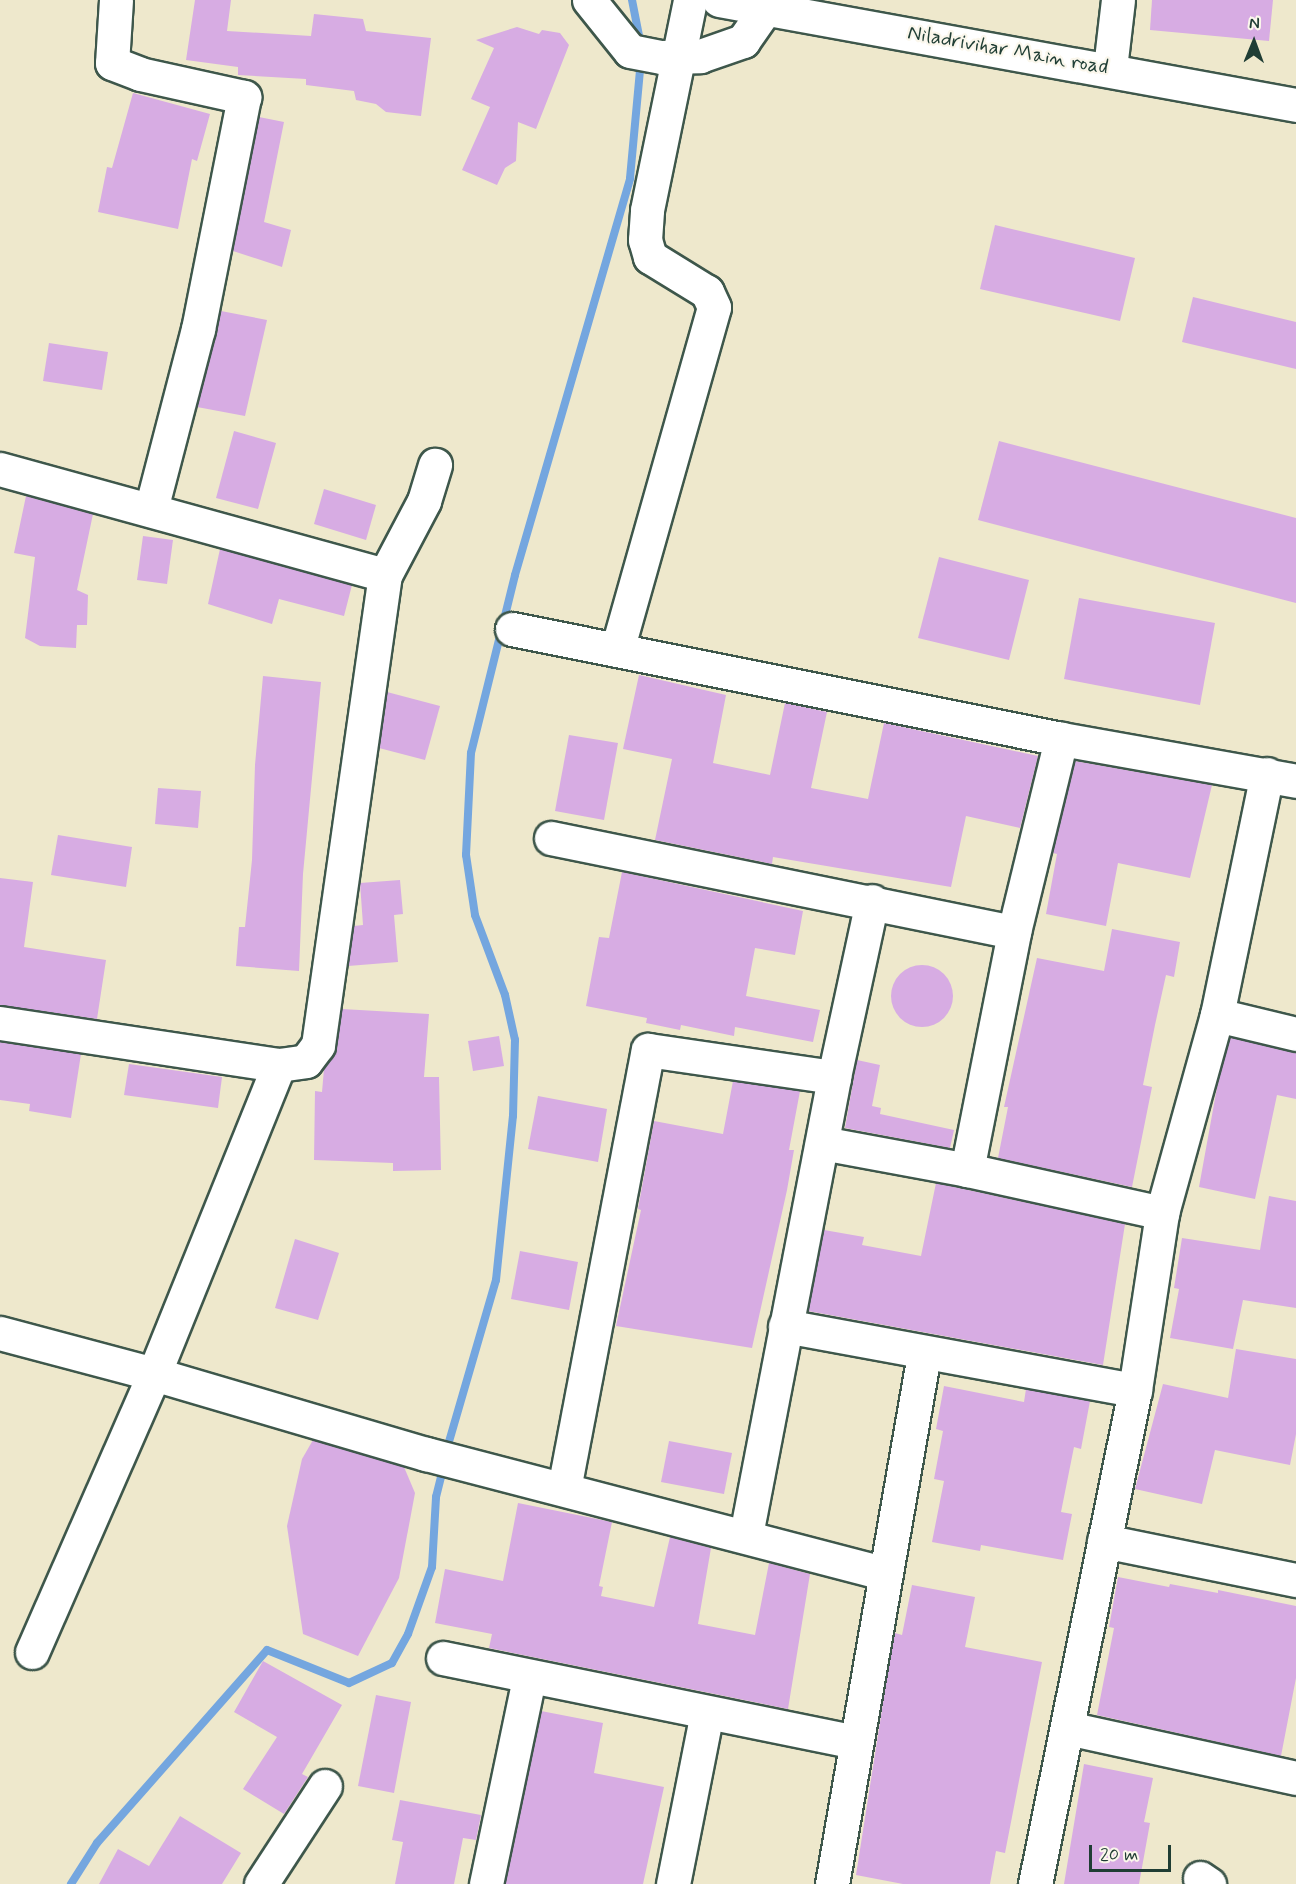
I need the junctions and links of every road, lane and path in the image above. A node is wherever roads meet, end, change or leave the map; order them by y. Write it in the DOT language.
graph roads {
  1 [pos="116,0"];
  2 [pos="590,0"];
  3 [pos="690,0"];
  4 [pos="719,0"];
  5 [pos="1118,0"];
  6 [pos="767,4"];
  7 [pos="679,56"];
  8 [pos="1110,68"];
  9 [pos="1296,101"];
  10 [pos="435,465"];
  11 [pos="0,469"];
  12 [pos="151,510"];
  13 [pos="385,575"];
  14 [pos="512,629"];
  15 [pos="617,650"];
  16 [pos="1061,739"];
  17 [pos="1282,777"];
  18 [pos="551,838"];
  19 [pos="872,901"];
  20 [pos="1014,932"];
  21 [pos="1217,1015"];
  22 [pos="0,1023"];
  23 [pos="1296,1034"];
  24 [pos="279,1065"];
  25 [pos="834,1077"];
  26 [pos="822,1143"];
  27 [pos="967,1170"];
  28 [pos="1162,1213"];
  29 [pos="785,1326"];
  30 [pos="0,1333"];
  31 [pos="924,1354"];
  32 [pos="154,1374"];
  33 [pos="1135,1390"];
  34 [pos="564,1489"];
  35 [pos="746,1535"];
  36 [pos="1104,1541"];
  37 [pos="886,1574"];
  38 [pos="1296,1580"];
  39 [pos="32,1652"];
  40 [pos="443,1658"];
  41 [pos="529,1678"];
  42 [pos="707,1713"];
  43 [pos="1067,1728"];
  44 [pos="856,1742"];
  45 [pos="1296,1778"];
  46 [pos="325,1786"];
  47 [pos="261,1884"];
  48 [pos="486,1884"];
  49 [pos="674,1884"];
  50 [pos="832,1884"];
  51 [pos="1035,1884"];
  1 -- 12 [label="street"];
  2 -- 7 [label="street"];
  3 -- 7 [label="street"];
  4 -- 6 [label="street, Niladrivihar Main road"];
  5 -- 8 [label="street"];
  6 -- 7 [label="street"];
  6 -- 8 [label="street, Niladrivihar Main road"];
  7 -- 15 [label="street"];
  8 -- 9 [label="street, Niladrivihar Main road"];
  10 -- 13 [label="street"];
  11 -- 12 [label="street"];
  12 -- 13 [label="street"];
  13 -- 24 [label="street"];
  14 -- 15 [label="street"];
  15 -- 16 [label="street"];
  16 -- 17 [label="street"];
  16 -- 20 [label="street"];
  17 -- 21 [label="street"];
  18 -- 19 [label="street"];
  19 -- 20 [label="street"];
  19 -- 25 [label="street"];
  20 -- 27 [label="street"];
  21 -- 23 [label="street"];
  21 -- 28 [label="street"];
  22 -- 24 [label="street"];
  24 -- 32 [label="street"];
  25 -- 26 [label="street"];
  25 -- 34 [label="street"];
  26 -- 27 [label="street"];
  26 -- 29 [label="street"];
  27 -- 28 [label="street"];
  28 -- 33 [label="street"];
  29 -- 31 [label="street"];
  29 -- 35 [label="street"];
  30 -- 32 [label="street"];
  31 -- 33 [label="street"];
  31 -- 37 [label="street"];
  32 -- 34 [label="street"];
  32 -- 39 [label="street"];
  33 -- 36 [label="street"];
  34 -- 35 [label="street"];
  35 -- 37 [label="street"];
  36 -- 38 [label="street"];
  36 -- 43 [label="street"];
  37 -- 44 [label="street"];
  40 -- 41 [label="street"];
  41 -- 42 [label="street"];
  41 -- 48 [label="street"];
  42 -- 44 [label="street"];
  42 -- 49 [label="street"];
  43 -- 45 [label="street"];
  43 -- 51 [label="street"];
  44 -- 50 [label="street"];
  46 -- 47 [label="street"];
}
